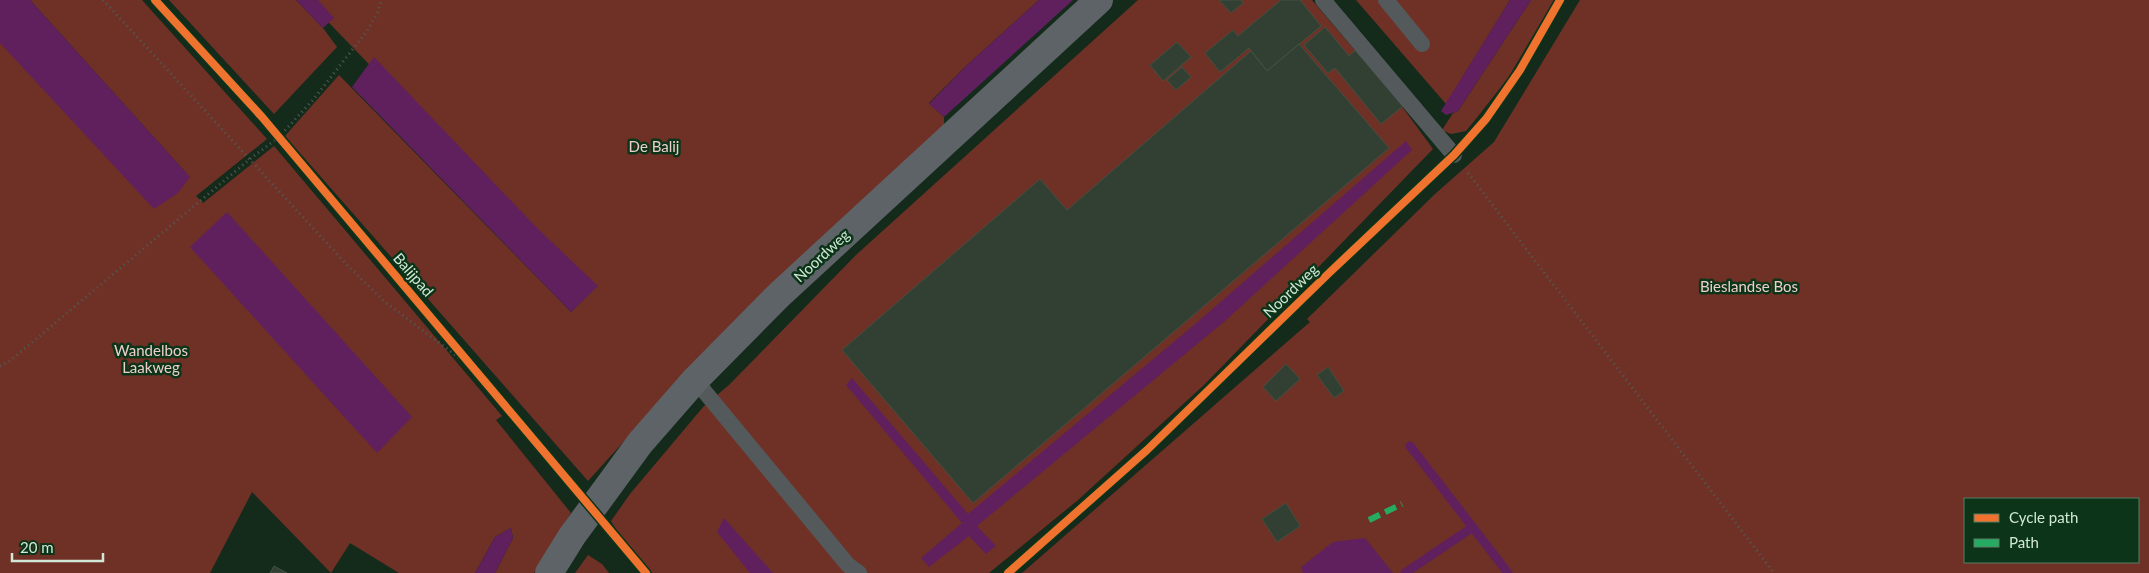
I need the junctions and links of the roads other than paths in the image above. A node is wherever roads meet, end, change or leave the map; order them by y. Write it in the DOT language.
graph roads {
  1 [pos="1098,0"];
  2 [pos="1323,0"];
  3 [pos="1386,0"];
  4 [pos="1422,44"];
  5 [pos="1454,155"];
  6 [pos="695,380"];
  7 [pos="549,573"];
  8 [pos="859,573"];
  1 -- 6 [label="main road, Noordweg"];
  2 -- 5 [label="lane"];
  3 -- 4 [label="lane"];
  6 -- 7 [label="main road, Noordweg"];
  6 -- 8 [label="lane"];
}
